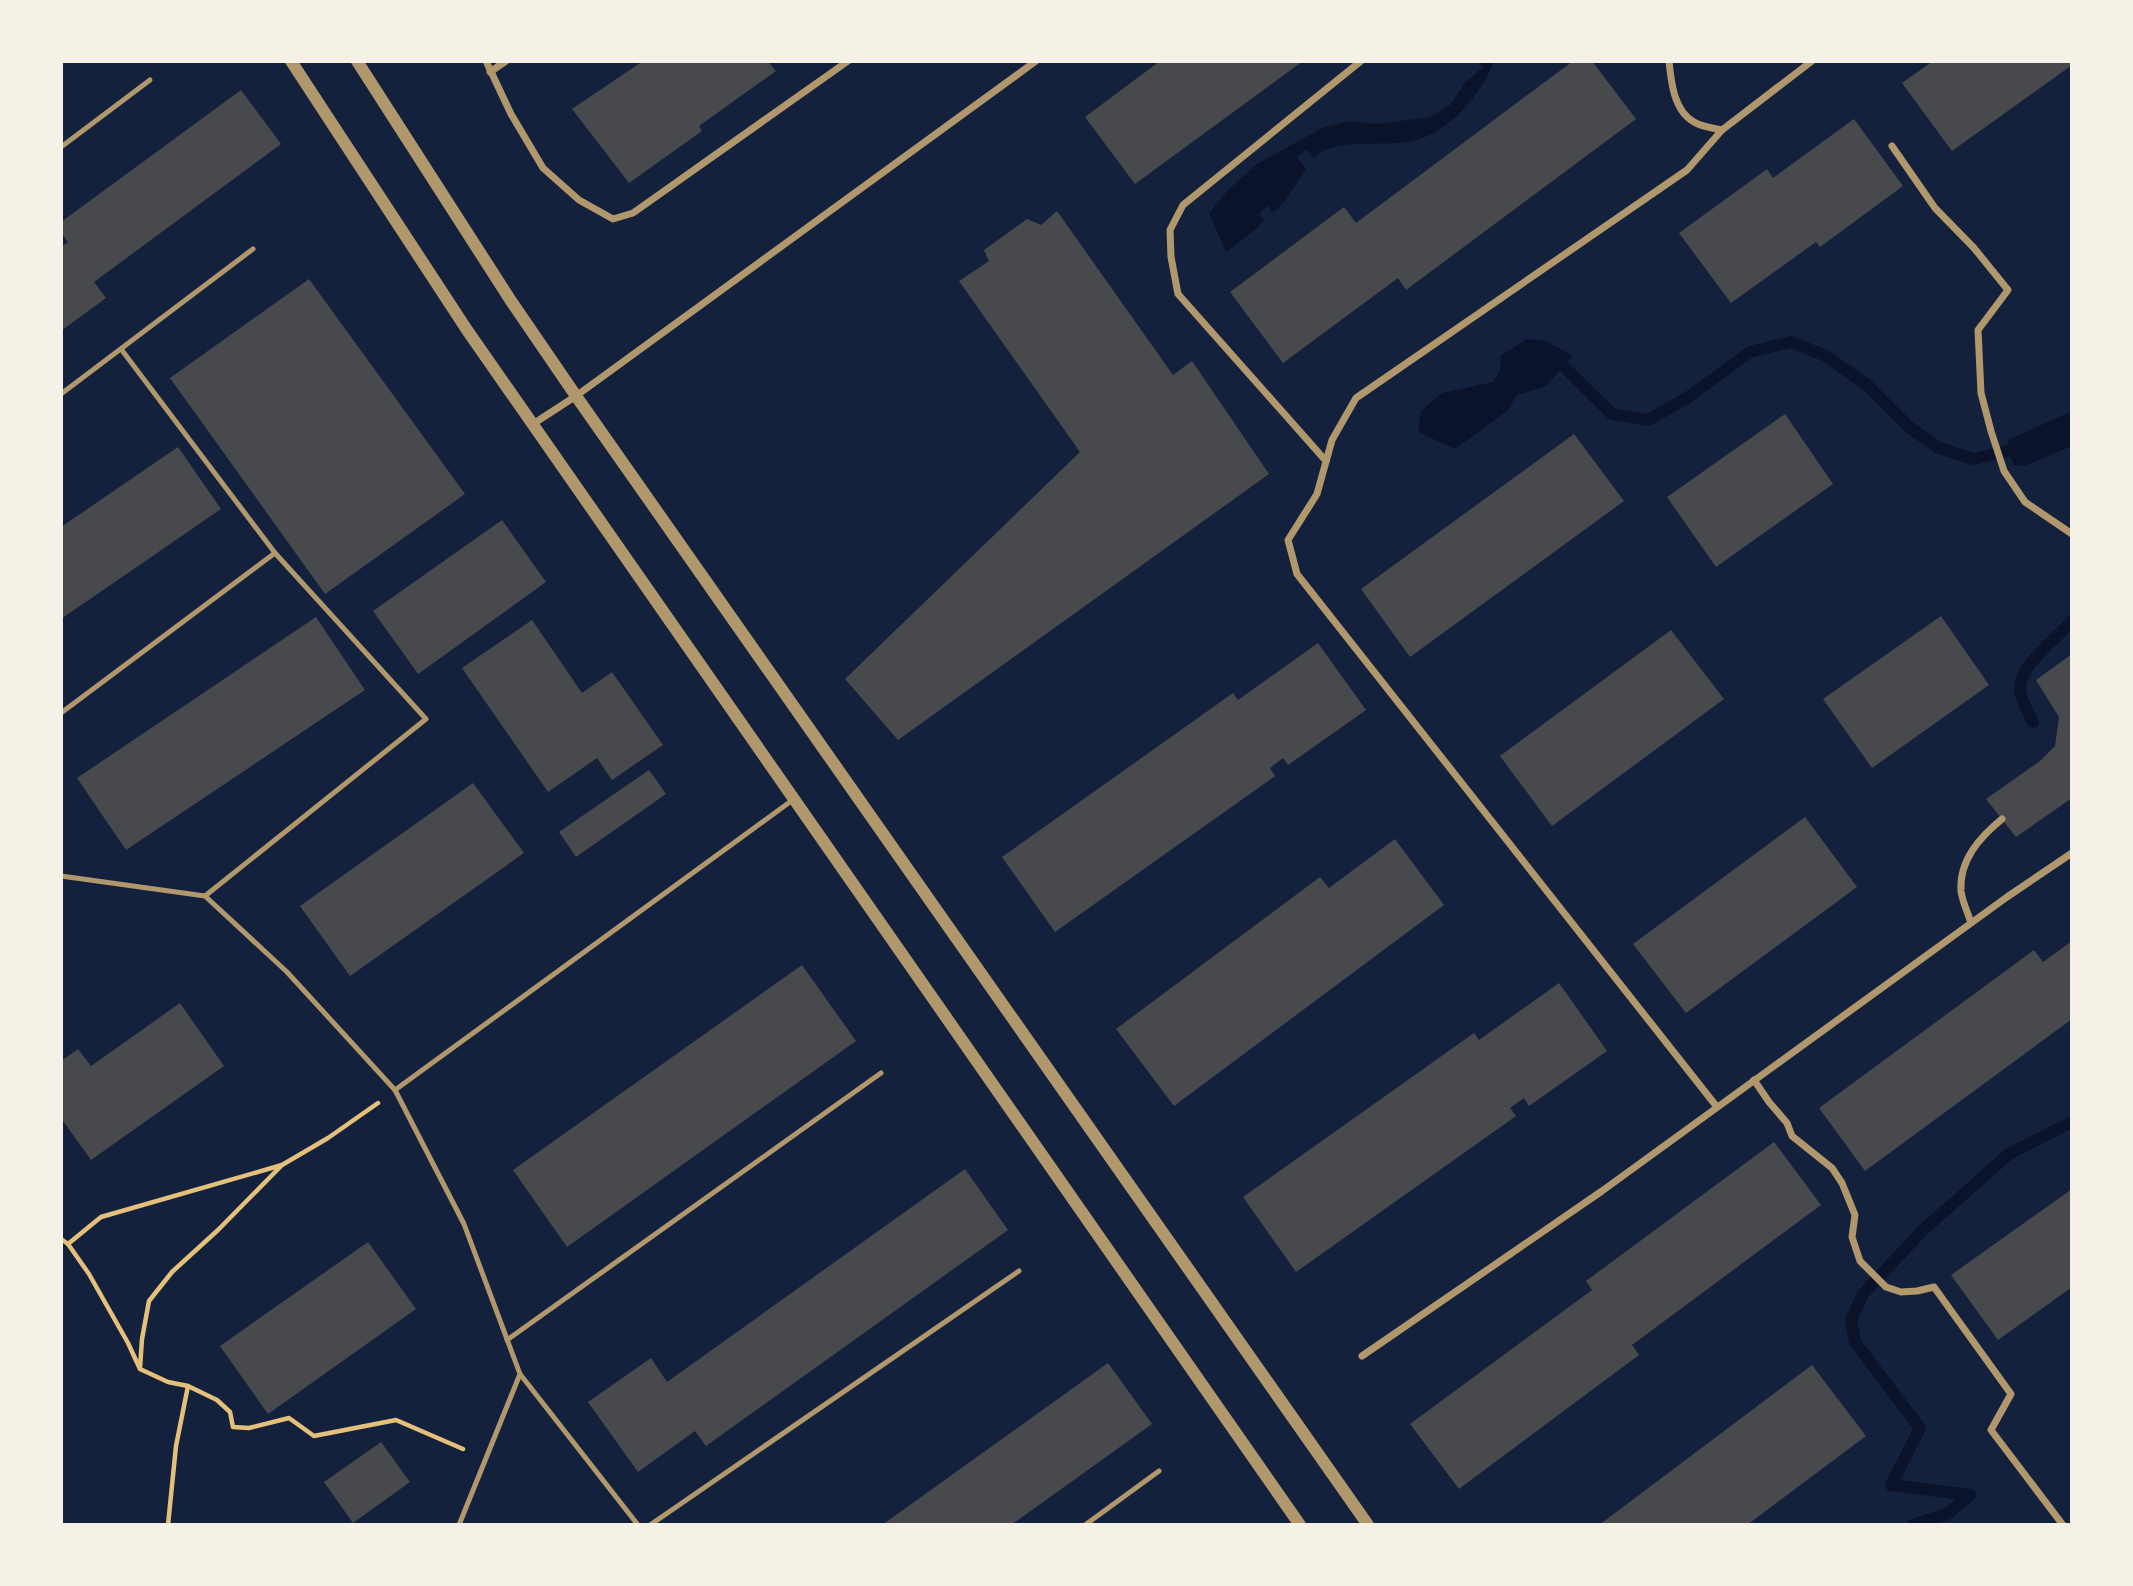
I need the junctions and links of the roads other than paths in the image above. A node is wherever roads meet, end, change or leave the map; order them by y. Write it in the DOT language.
graph roads {
  1 [pos="291,61"];
  2 [pos="357,61"];
  3 [pos="486,61"];
  4 [pos="506,61"];
  5 [pos="848,61"];
  6 [pos="1036,61"];
  7 [pos="1361,61"];
  8 [pos="1669,61"];
  9 [pos="1812,61"];
  10 [pos="490,72"];
  11 [pos="150,80"];
  12 [pos="1722,130"];
  13 [pos="1892,146"];
  14 [pos="61,148"];
  15 [pos="253,249"];
  16 [pos="121,349"];
  17 [pos="61,394"];
  18 [pos="576,396"];
  19 [pos="533,424"];
  20 [pos="1326,461"];
  21 [pos="2072,534"];
  22 [pos="275,554"];
  23 [pos="61,713"];
  24 [pos="794,799"];
  25 [pos="2001,819"];
  26 [pos="2072,853"];
  27 [pos="61,876"];
  28 [pos="205,896"];
  29 [pos="1971,923"];
  30 [pos="881,1073"];
  31 [pos="1754,1080"];
  32 [pos="395,1090"];
  33 [pos="1717,1107"];
  34 [pos="1019,1271"];
  35 [pos="507,1340"];
  36 [pos="1362,1356"];
  37 [pos="520,1374"];
  38 [pos="1159,1471"];
  39 [pos="458,1525"];
  40 [pos="638,1525"];
  41 [pos="650,1525"];
  42 [pos="1085,1525"];
  43 [pos="1300,1525"];
  44 [pos="1368,1525"];
  45 [pos="2063,1525"];
  1 -- 19 [label="street"];
  2 -- 18 [label="street"];
  3 -- 10 [label="street"];
  4 -- 10 [label="street"];
  5 -- 10 [label="street"];
  6 -- 18 [label="street"];
  7 -- 20 [label="street"];
  8 -- 12 [label="street"];
  9 -- 12 [label="street"];
  11 -- 14 [label="lane"];
  12 -- 20 [label="street"];
  13 -- 21 [label="street"];
  15 -- 16 [label="lane"];
  16 -- 17 [label="lane"];
  16 -- 22 [label="lane"];
  18 -- 19 [label="street"];
  18 -- 44 [label="street"];
  19 -- 24 [label="street"];
  20 -- 33 [label="street"];
  22 -- 23 [label="lane"];
  22 -- 28 [label="lane"];
  24 -- 32 [label="lane"];
  24 -- 43 [label="street"];
  25 -- 29 [label="street"];
  26 -- 29 [label="street"];
  27 -- 28 [label="lane"];
  28 -- 32 [label="lane"];
  29 -- 31 [label="street"];
  30 -- 35 [label="lane"];
  31 -- 33 [label="street"];
  31 -- 45 [label="street"];
  32 -- 35 [label="lane"];
  33 -- 36 [label="street"];
  34 -- 41 [label="lane"];
  35 -- 37 [label="lane"];
  37 -- 39 [label="lane"];
  37 -- 40 [label="lane"];
  38 -- 42 [label="lane"];
}
